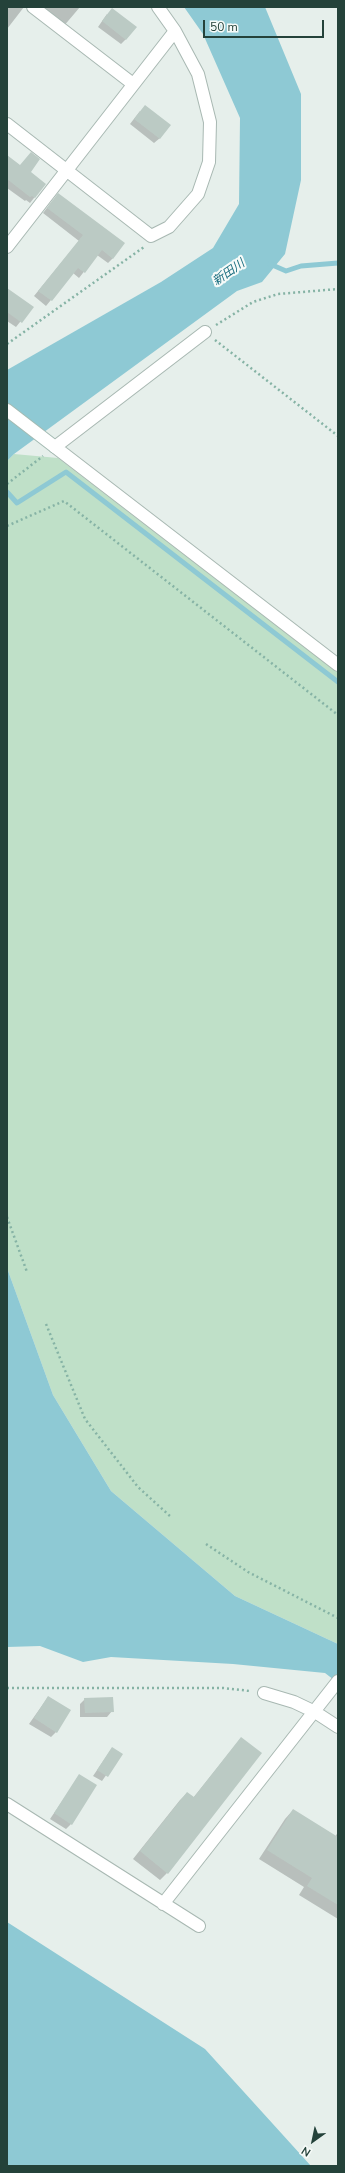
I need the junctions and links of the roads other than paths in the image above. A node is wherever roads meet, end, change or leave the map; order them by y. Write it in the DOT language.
graph roads {
  1 [pos="33,7"];
  2 [pos="158,7"];
  3 [pos="175,31"];
  4 [pos="133,84"];
  5 [pos="7,124"];
  6 [pos="66,170"];
  7 [pos="7,247"];
  8 [pos="206,332"];
  9 [pos="7,410"];
  10 [pos="55,447"];
  11 [pos="338,665"];
  12 [pos="338,1681"];
  13 [pos="264,1693"];
  14 [pos="315,1712"];
  15 [pos="338,1727"];
  16 [pos="7,1804"];
  17 [pos="163,1904"];
  18 [pos="199,1926"];
  1 -- 4 [label="street"];
  2 -- 3 [label="street"];
  3 -- 4 [label="street"];
  3 -- 6 [label="street"];
  4 -- 6 [label="street"];
  5 -- 6 [label="street"];
  6 -- 7 [label="street"];
  8 -- 10 [label="street"];
  9 -- 10 [label="street"];
  10 -- 11 [label="street"];
  12 -- 14 [label="street"];
  13 -- 14 [label="street"];
  14 -- 15 [label="street"];
  14 -- 17 [label="street"];
  16 -- 17 [label="street"];
  17 -- 18 [label="street"];
}
